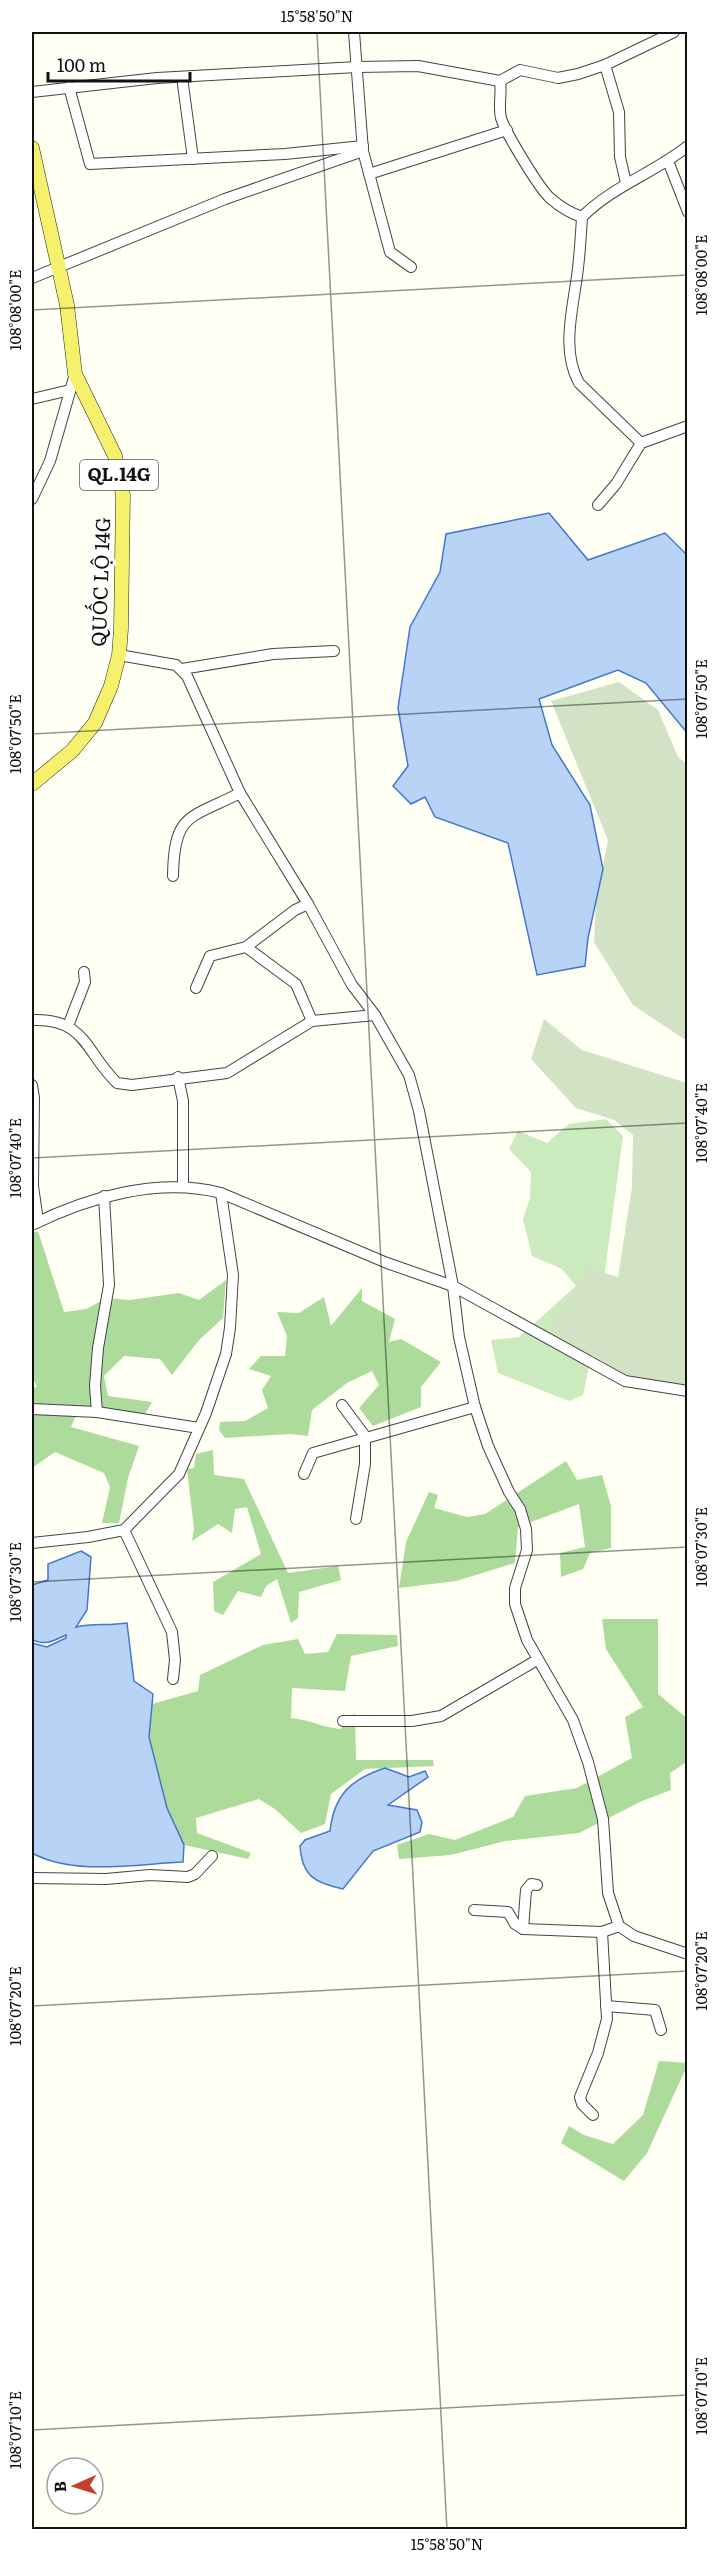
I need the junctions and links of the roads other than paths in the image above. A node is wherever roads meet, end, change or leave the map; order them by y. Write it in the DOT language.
graph roads {
  1 [pos="354,32"];
  2 [pos="674,32"];
  3 [pos="605,65"];
  4 [pos="357,67"];
  5 [pos="182,77"];
  6 [pos="500,81"];
  7 [pos="69,87"];
  8 [pos="32,92"];
  9 [pos="507,130"];
  10 [pos="687,146"];
  11 [pos="32,148"];
  12 [pos="363,149"];
  13 [pos="285,154"];
  14 [pos="193,159"];
  15 [pos="668,161"];
  16 [pos="369,174"];
  17 [pos="289,176"];
  18 [pos="626,183"];
  19 [pos="687,212"];
  20 [pos="582,217"];
  21 [pos="411,267"];
  22 [pos="59,269"];
  23 [pos="32,278"];
  24 [pos="75,374"];
  25 [pos="70,390"];
  26 [pos="32,399"];
  27 [pos="687,426"];
  28 [pos="641,443"];
  29 [pos="32,499"];
  30 [pos="598,505"];
  31 [pos="334,651"];
  32 [pos="119,656"];
  33 [pos="182,669"];
  34 [pos="32,784"];
  35 [pos="240,793"];
  36 [pos="173,876"];
  37 [pos="308,904"];
  38 [pos="246,947"];
  39 [pos="84,972"];
  40 [pos="196,988"];
  41 [pos="375,1016"];
  42 [pos="32,1020"];
  43 [pos="312,1022"];
  44 [pos="68,1026"];
  45 [pos="178,1077"];
  46 [pos="32,1085"];
  47 [pos="183,1186"];
  48 [pos="221,1193"];
  49 [pos="104,1196"];
  50 [pos="35,1223"];
  51 [pos="453,1286"];
  52 [pos="687,1391"];
  53 [pos="342,1406"];
  54 [pos="475,1407"];
  55 [pos="32,1409"];
  56 [pos="97,1412"];
  57 [pos="199,1428"];
  58 [pos="365,1436"];
  59 [pos="304,1474"];
  60 [pos="356,1519"];
  61 [pos="124,1530"];
  62 [pos="32,1543"];
  63 [pos="537,1660"];
  64 [pos="173,1679"];
  65 [pos="343,1721"];
  66 [pos="212,1856"];
  67 [pos="32,1878"];
  68 [pos="537,1885"];
  69 [pos="474,1910"];
  70 [pos="619,1926"];
  71 [pos="523,1929"];
  72 [pos="602,1932"];
  73 [pos="687,1954"];
  74 [pos="606,2006"];
  75 [pos="661,2030"];
  76 [pos="593,2115"];
  1 -- 4 [label="street"];
  2 -- 3 [label="street"];
  3 -- 6 [label="street"];
  3 -- 18 [label="street"];
  4 -- 5 [label="street"];
  4 -- 6 [label="street"];
  4 -- 12 [label="street"];
  5 -- 7 [label="street"];
  5 -- 14 [label="street"];
  6 -- 9 [label="street"];
  7 -- 8 [label="street"];
  7 -- 14 [label="street"];
  9 -- 16 [label="street"];
  9 -- 20 [label="street"];
  10 -- 15 [label="street"];
  11 -- 22 [label="main road, QUỐC LỘ 14G / QL.14G"];
  12 -- 13 [label="street"];
  12 -- 16 [label="street"];
  12 -- 17 [label="street"];
  13 -- 14 [label="street"];
  13 -- 17 [label="street"];
  15 -- 18 [label="street"];
  15 -- 19 [label="street"];
  16 -- 21 [label="street"];
  17 -- 22 [label="street"];
  18 -- 20 [label="street"];
  20 -- 28 [label="street"];
  22 -- 23 [label="street"];
  22 -- 24 [label="main road, QUỐC LỘ 14G / QL.14G"];
  24 -- 25 [label="street"];
  24 -- 32 [label="main road, QUỐC LỘ 14G / QL.14G"];
  25 -- 26 [label="street"];
  25 -- 29 [label="street"];
  27 -- 28 [label="street"];
  28 -- 30 [label="street"];
  31 -- 33 [label="street"];
  32 -- 33 [label="street"];
  32 -- 34 [label="main road, QUỐC LỘ 14G / QL.14G"];
  33 -- 35 [label="street"];
  35 -- 36 [label="street"];
  35 -- 37 [label="street"];
  37 -- 38 [label="street"];
  37 -- 41 [label="street"];
  38 -- 40 [label="street"];
  38 -- 43 [label="street"];
  39 -- 44 [label="street"];
  41 -- 43 [label="street"];
  41 -- 51 [label="street"];
  42 -- 44 [label="street"];
  43 -- 45 [label="street"];
  44 -- 45 [label="street"];
  45 -- 47 [label="street"];
  46 -- 50 [label="street"];
  47 -- 48 [label="street"];
  47 -- 49 [label="street"];
  48 -- 51 [label="street"];
  48 -- 57 [label="street"];
  49 -- 50 [label="street"];
  49 -- 56 [label="street"];
  51 -- 52 [label="street"];
  51 -- 54 [label="street"];
  53 -- 58 [label="street"];
  54 -- 58 [label="street"];
  54 -- 63 [label="street"];
  55 -- 56 [label="street"];
  56 -- 57 [label="street"];
  57 -- 61 [label="street"];
  58 -- 59 [label="street"];
  58 -- 60 [label="street"];
  61 -- 62 [label="street"];
  61 -- 64 [label="street"];
  63 -- 65 [label="street"];
  63 -- 70 [label="street"];
  66 -- 67 [label="street"];
  68 -- 71 [label="street"];
  69 -- 71 [label="street"];
  70 -- 72 [label="street"];
  70 -- 73 [label="street"];
  71 -- 72 [label="street"];
  72 -- 74 [label="street"];
  74 -- 75 [label="street"];
  74 -- 76 [label="street"];
}
